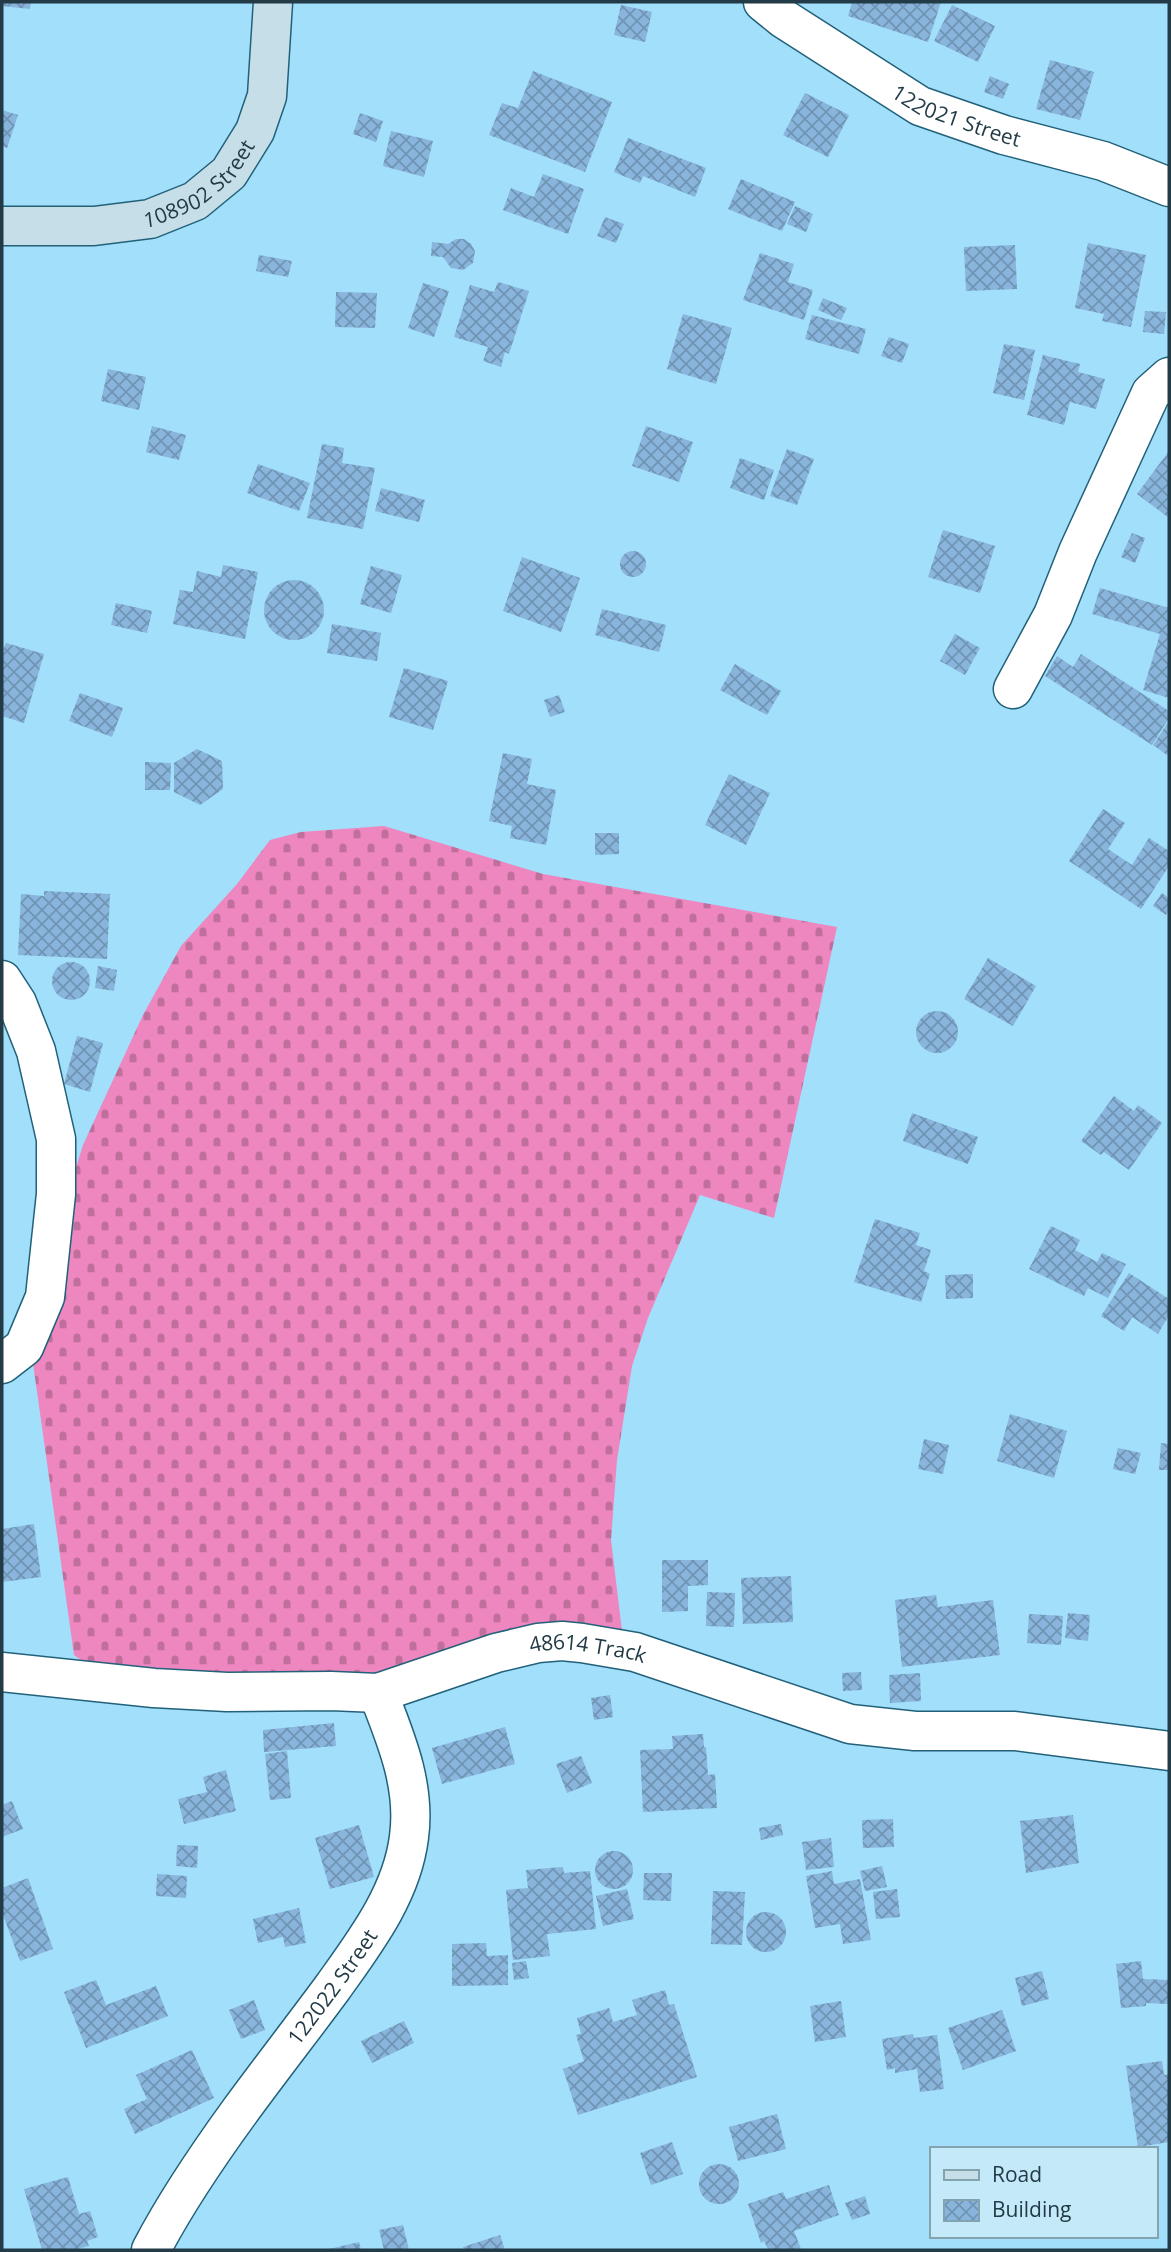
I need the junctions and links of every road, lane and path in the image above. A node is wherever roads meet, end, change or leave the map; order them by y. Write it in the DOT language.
graph roads {
  1 [pos="273,2"];
  2 [pos="763,2"];
  3 [pos="1169,187"];
  4 [pos="2,226"];
  5 [pos="1169,377"];
  6 [pos="1013,689"];
  7 [pos="2,980"];
  8 [pos="2,1364"];
  9 [pos="2,1672"];
  10 [pos="378,1693"];
  11 [pos="1169,1751"];
  12 [pos="151,2250"];
  1 -- 4 [label="street, 108902 Street"];
  2 -- 3 [label="street, 122021 Street"];
  5 -- 6 [label="street"];
  7 -- 8 [label="street"];
  9 -- 10 [label="street, 48614 Track"];
  10 -- 11 [label="street, 48614 Track"];
  10 -- 12 [label="street, 122022 Street"];
}
